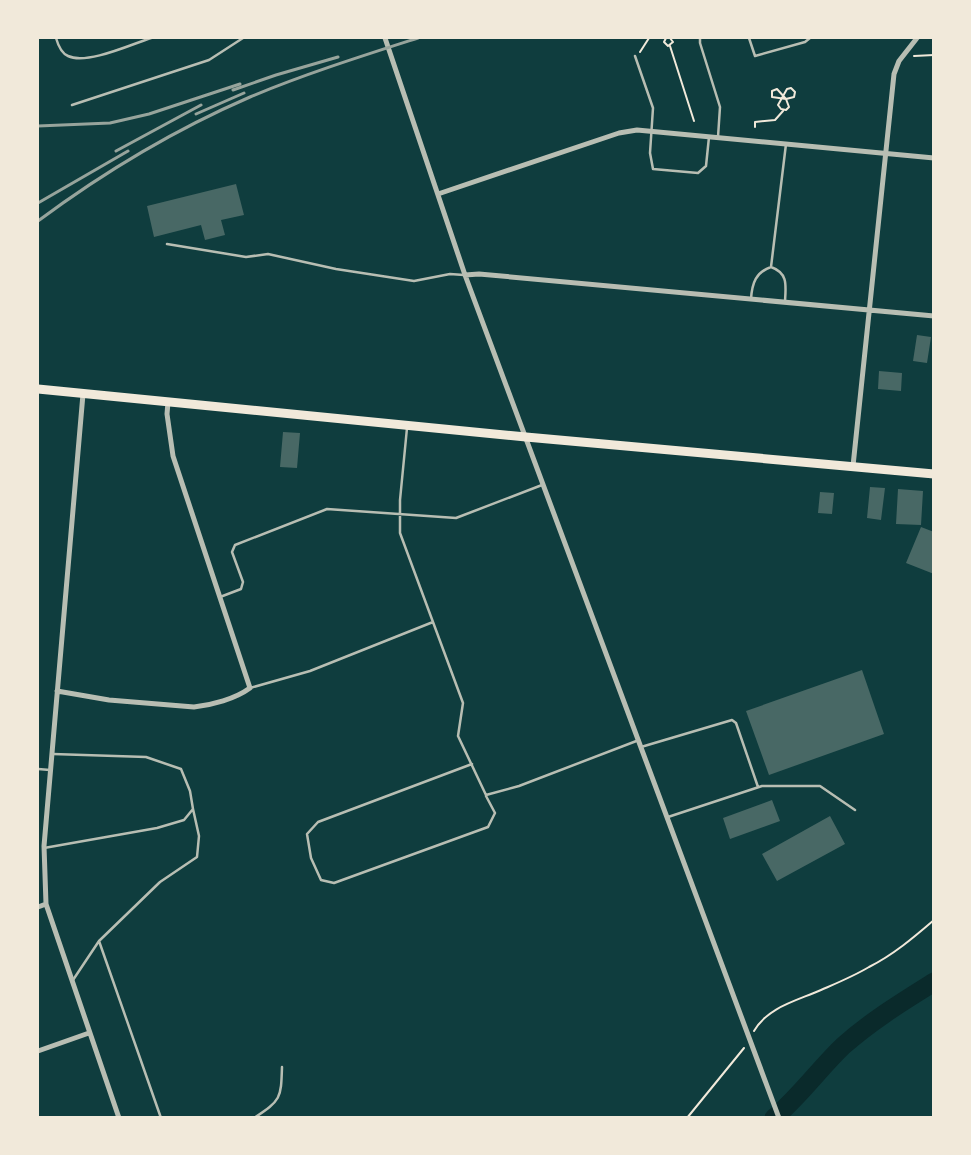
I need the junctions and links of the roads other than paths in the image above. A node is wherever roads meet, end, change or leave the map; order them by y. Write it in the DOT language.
graph roads {
  1 [pos="56,38"];
  2 [pos="151,38"];
  3 [pos="243,38"];
  4 [pos="385,38"];
  5 [pos="700,38"];
  6 [pos="749,38"];
  7 [pos="810,38"];
  8 [pos="917,38"];
  9 [pos="635,56"];
  10 [pos="72,105"];
  11 [pos="653,131"];
  12 [pos="709,137"];
  13 [pos="718,137"];
  14 [pos="786,144"];
  15 [pos="884,154"];
  16 [pos="934,158"];
  17 [pos="438,194"];
  18 [pos="168,244"];
  19 [pos="771,266"];
  20 [pos="465,275"];
  21 [pos="751,299"];
  22 [pos="785,302"];
  23 [pos="871,309"];
  24 [pos="934,316"];
  25 [pos="38,389"];
  26 [pos="83,394"];
  27 [pos="168,402"];
  28 [pos="407,424"];
  29 [pos="526,438"];
  30 [pos="853,466"];
  31 [pos="934,474"];
  32 [pos="543,484"];
  33 [pos="400,514"];
  34 [pos="220,597"];
  35 [pos="434,622"];
  36 [pos="250,688"];
  37 [pos="57,691"];
  38 [pos="639,740"];
  39 [pos="641,747"];
  40 [pos="51,754"];
  41 [pos="472,764"];
  42 [pos="38,769"];
  43 [pos="50,770"];
  44 [pos="758,787"];
  45 [pos="486,795"];
  46 [pos="193,809"];
  47 [pos="855,810"];
  48 [pos="668,817"];
  49 [pos="44,849"];
  50 [pos="46,904"];
  51 [pos="38,907"];
  52 [pos="99,941"];
  53 [pos="72,982"];
  54 [pos="89,1033"];
  55 [pos="38,1051"];
  56 [pos="282,1067"];
  57 [pos="119,1118"];
  58 [pos="161,1118"];
  59 [pos="254,1118"];
  60 [pos="779,1118"];
  1 -- 2 [label="lane"];
  3 -- 10 [label="lane"];
  4 -- 17 [label="street"];
  5 -- 13 [label="lane"];
  6 -- 7 [label="lane"];
  8 -- 15 [label="street"];
  9 -- 11 [label="lane"];
  11 -- 12 [label="street"];
  11 -- 12 [label="lane"];
  11 -- 17 [label="street"];
  12 -- 13 [label="street"];
  13 -- 14 [label="street"];
  14 -- 15 [label="street"];
  14 -- 19 [label="lane"];
  15 -- 16 [label="street"];
  15 -- 23 [label="street"];
  17 -- 20 [label="street"];
  18 -- 20 [label="lane"];
  19 -- 21 [label="lane"];
  19 -- 22 [label="lane"];
  20 -- 21 [label="street"];
  20 -- 29 [label="street"];
  21 -- 22 [label="street"];
  22 -- 23 [label="street"];
  23 -- 24 [label="street"];
  23 -- 30 [label="street"];
  25 -- 26 [label="highway"];
  26 -- 27 [label="highway"];
  26 -- 37 [label="street"];
  27 -- 28 [label="highway"];
  27 -- 34 [label="street"];
  28 -- 29 [label="highway"];
  28 -- 33 [label="lane"];
  29 -- 30 [label="highway"];
  29 -- 32 [label="street"];
  30 -- 31 [label="highway"];
  32 -- 33 [label="lane"];
  32 -- 38 [label="street"];
  33 -- 34 [label="lane"];
  33 -- 35 [label="lane"];
  34 -- 36 [label="street"];
  35 -- 36 [label="lane"];
  35 -- 41 [label="lane"];
  36 -- 37 [label="street"];
  37 -- 40 [label="street"];
  38 -- 39 [label="street"];
  38 -- 45 [label="lane"];
  39 -- 44 [label="lane"];
  39 -- 48 [label="street"];
  40 -- 43 [label="street"];
  40 -- 46 [label="lane"];
  41 -- 45 [label="lane"];
  41 -- 45 [label="lane"];
  42 -- 43 [label="lane"];
  43 -- 49 [label="street"];
  44 -- 47 [label="lane"];
  44 -- 48 [label="lane"];
  46 -- 49 [label="lane"];
  46 -- 52 [label="lane"];
  48 -- 60 [label="street"];
  49 -- 50 [label="street"];
  50 -- 51 [label="street"];
  50 -- 53 [label="street"];
  52 -- 53 [label="lane"];
  52 -- 58 [label="lane"];
  53 -- 54 [label="street"];
  54 -- 55 [label="street"];
  54 -- 57 [label="street"];
  56 -- 59 [label="lane"];
}
